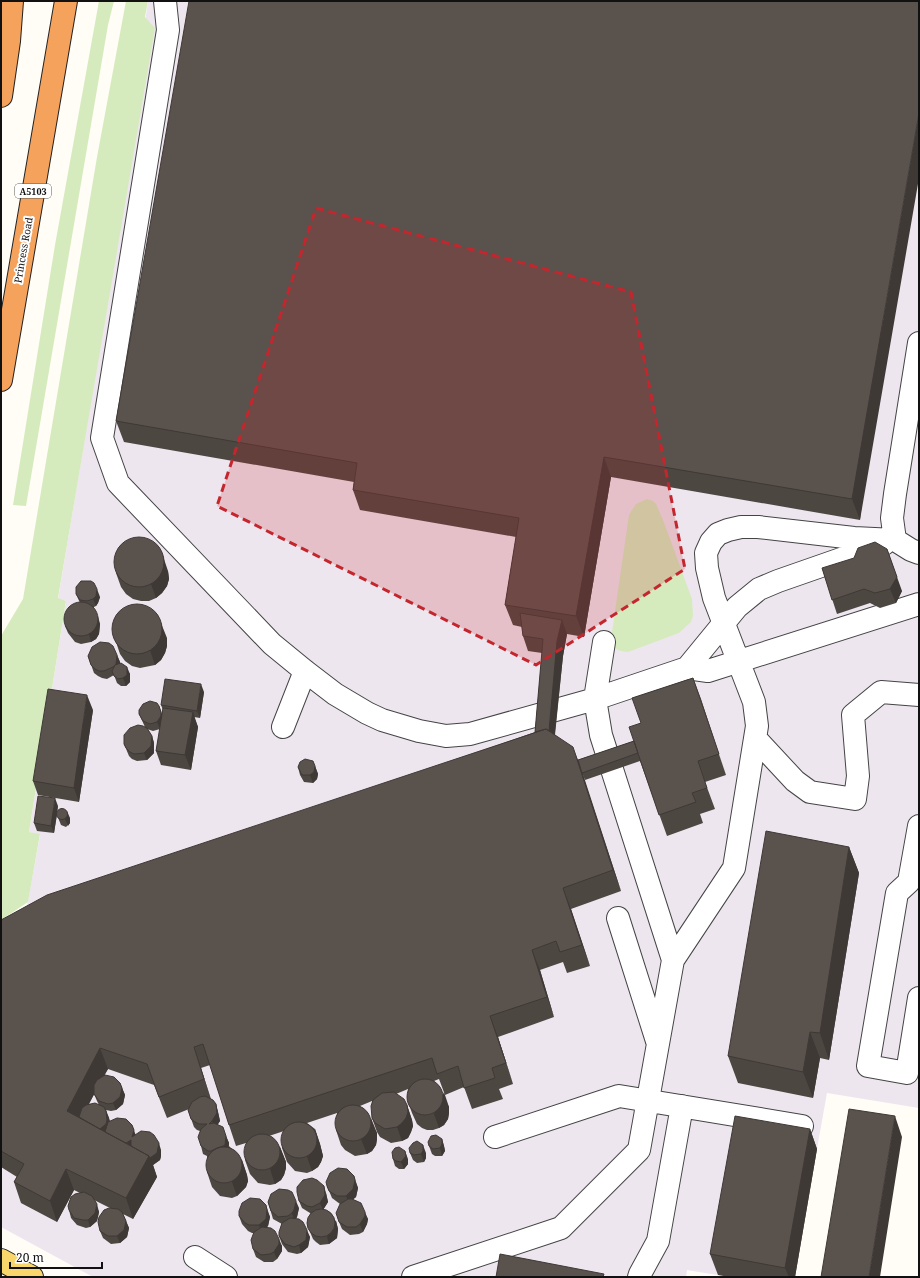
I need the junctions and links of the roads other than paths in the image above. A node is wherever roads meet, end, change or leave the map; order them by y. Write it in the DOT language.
graph roads {
  1 [pos="12,1"];
  2 [pos="66,1"];
  3 [pos="165,1"];
  4 [pos="1,96"];
  5 [pos="919,343"];
  6 [pos="1,380"];
  7 [pos="895,540"];
  8 [pos="919,553"];
  9 [pos="919,604"];
  10 [pos="723,624"];
  11 [pos="604,642"];
  12 [pos="738,662"];
  13 [pos="687,668"];
  14 [pos="304,671"];
  15 [pos="919,679"];
  16 [pos="881,692"];
  17 [pos="919,695"];
  18 [pos="595,699"];
  19 [pos="283,727"];
  20 [pos="756,738"];
  21 [pos="919,826"];
  22 [pos="618,918"];
  23 [pos="673,960"];
  24 [pos="919,998"];
  25 [pos="658,1044"];
  26 [pos="648,1101"];
  27 [pos="682,1106"];
  28 [pos="802,1126"];
  29 [pos="494,1137"];
  30 [pos="195,1257"];
  31 [pos="1,1260"];
  32 [pos="32,1277"];
  33 [pos="226,1277"];
  34 [pos="413,1277"];
  35 [pos="639,1277"];
  1 -- 4 [label="highway"];
  2 -- 6 [label="highway, Princess Road / A5103"];
  3 -- 14 [label="lane"];
  5 -- 7 [label="lane"];
  7 -- 8 [label="lane"];
  7 -- 10 [label="lane"];
  7 -- 10 [label="lane"];
  9 -- 12 [label="lane"];
  10 -- 12 [label="lane"];
  10 -- 13 [label="lane"];
  11 -- 18 [label="lane"];
  12 -- 13 [label="lane"];
  12 -- 20 [label="lane"];
  13 -- 18 [label="lane"];
  14 -- 18 [label="lane"];
  14 -- 19 [label="lane"];
  15 -- 16 [label="lane"];
  16 -- 17 [label="lane"];
  16 -- 20 [label="lane"];
  18 -- 23 [label="lane"];
  20 -- 23 [label="lane"];
  21 -- 24 [label="lane"];
  22 -- 25 [label="lane"];
  23 -- 25 [label="lane"];
  25 -- 26 [label="lane"];
  26 -- 27 [label="lane"];
  26 -- 29 [label="lane"];
  26 -- 34 [label="lane"];
  27 -- 28 [label="lane"];
  27 -- 35 [label="lane"];
  30 -- 33 [label="lane"];
  31 -- 32 [label="main road"];
}
